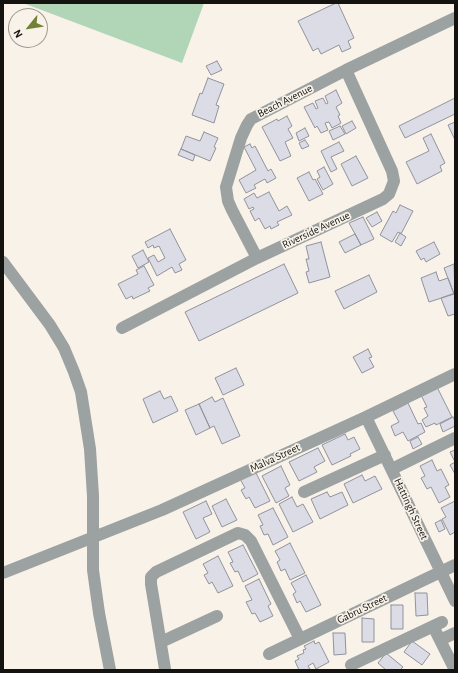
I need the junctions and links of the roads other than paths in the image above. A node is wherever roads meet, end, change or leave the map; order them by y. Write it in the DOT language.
graph roads {
  1 [pos="455,18"];
  2 [pos="346,70"];
  3 [pos="258,258"];
  4 [pos="3,262"];
  5 [pos="122,328"];
  6 [pos="455,374"];
  7 [pos="366,417"];
  8 [pos="455,438"];
  9 [pos="385,455"];
  10 [pos="392,468"];
  11 [pos="304,492"];
  12 [pos="93,536"];
  13 [pos="455,565"];
  14 [pos="441,572"];
  15 [pos="3,573"];
  16 [pos="455,601"];
  17 [pos="217,616"];
  18 [pos="455,633"];
  19 [pos="300,640"];
  20 [pos="440,640"];
  21 [pos="161,642"];
  22 [pos="269,654"];
  23 [pos="351,665"];
  24 [pos="165,669"];
  25 [pos="110,670"];
  26 [pos="455,670"];
  1 -- 2 [label="street, Beach Avenue"];
  2 -- 3 [label="street, Beach Avenue"];
  2 -- 3 [label="street, Riverside Avenue"];
  3 -- 5 [label="street, Riverside Avenue"];
  4 -- 12 [label="street"];
  6 -- 7 [label="street, Malva Street"];
  7 -- 9 [label="street, Hattingh Street"];
  7 -- 12 [label="street, Malva Street"];
  8 -- 10 [label="street"];
  9 -- 10 [label="street, Hattingh Street"];
  9 -- 11 [label="street"];
  10 -- 14 [label="street, Hattingh Street"];
  12 -- 15 [label="street, Malva Street"];
  12 -- 25 [label="street"];
  13 -- 14 [label="street, Gabru Street"];
  14 -- 16 [label="street, Hattingh Street"];
  14 -- 19 [label="street, Gabru Street"];
  17 -- 21 [label="street"];
  18 -- 20 [label="street"];
  19 -- 21 [label="street"];
  19 -- 22 [label="street, Gabru Street"];
  20 -- 23 [label="street"];
  20 -- 26 [label="street"];
  21 -- 24 [label="street"];
}
